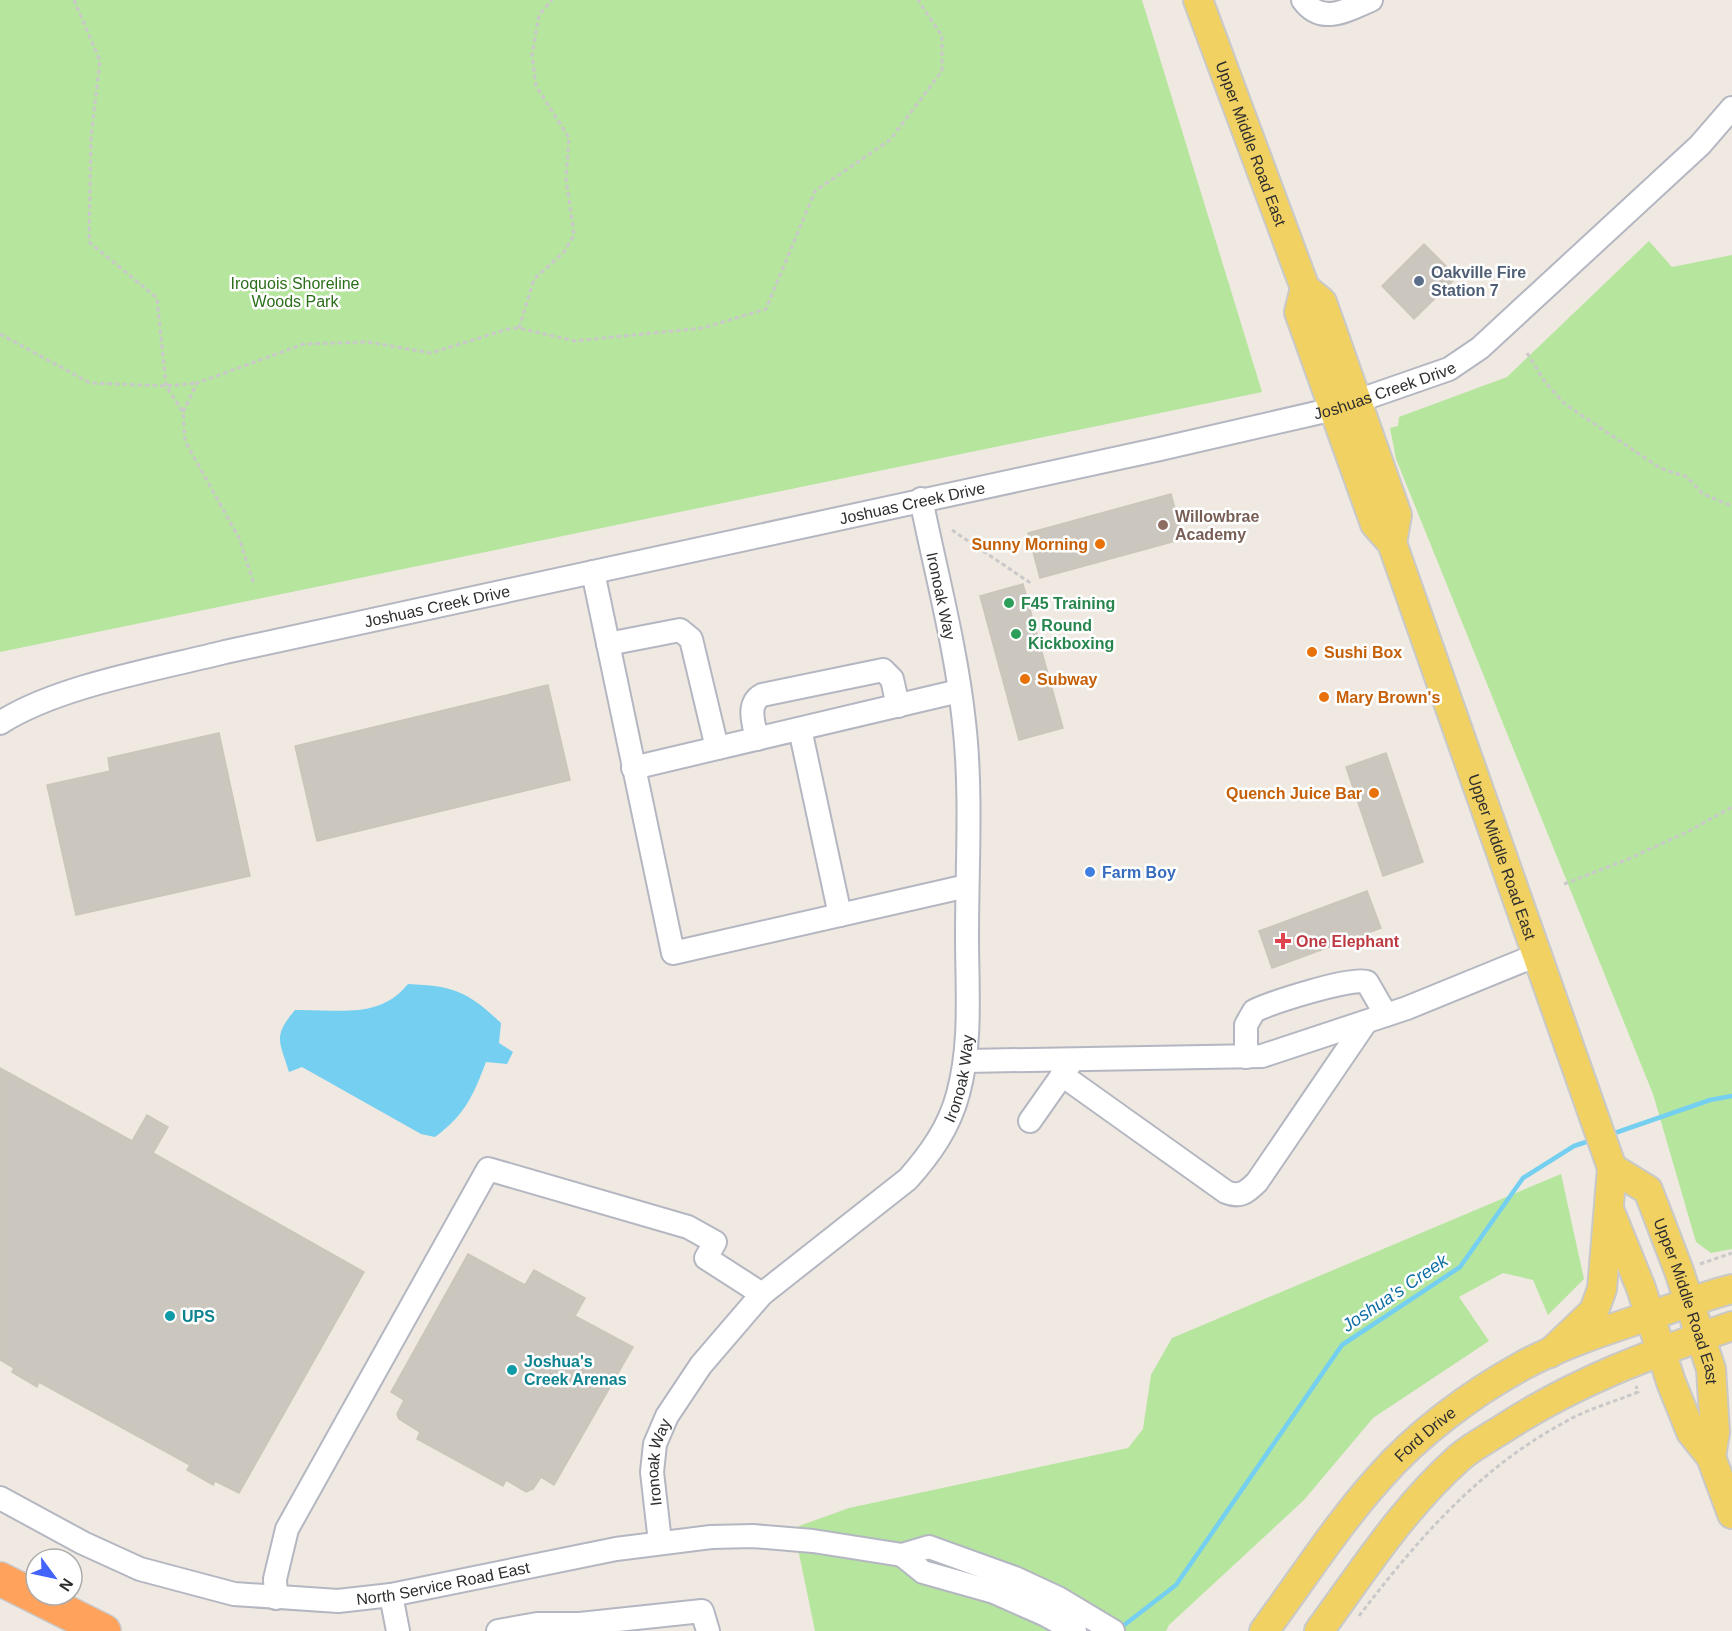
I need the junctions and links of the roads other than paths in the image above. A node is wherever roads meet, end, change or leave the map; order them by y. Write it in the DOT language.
graph roads {
  1 [pos="1198,0"];
  2 [pos="1303,0"];
  3 [pos="1371,0"];
  4 [pos="1732,108"];
  5 [pos="1346,406"];
  6 [pos="921,499"];
  7 [pos="593,572"];
  8 [pos="608,644"];
  9 [pos="959,691"];
  10 [pos="898,706"];
  11 [pos="0,723"];
  12 [pos="800,729"];
  13 [pos="757,739"];
  14 [pos="717,748"];
  15 [pos="633,768"];
  16 [pos="967,886"];
  17 [pos="840,915"];
  18 [pos="1537,955"];
  19 [pos="1376,1019"];
  20 [pos="1246,1057"];
  21 [pos="965,1060"];
  22 [pos="1068,1066"];
  23 [pos="1030,1121"];
  24 [pos="1611,1164"];
  25 [pos="1608,1206"];
  26 [pos="1732,1289"];
  27 [pos="762,1294"];
  28 [pos="1689,1303"];
  29 [pos="1650,1316"];
  30 [pos="1732,1326"];
  31 [pos="1700,1337"];
  32 [pos="1661,1351"];
  33 [pos="1550,1353"];
  34 [pos="1711,1457"];
  35 [pos="0,1498"];
  36 [pos="1732,1514"];
  37 [pos="660,1542"];
  38 [pos="0,1579"];
  39 [pos="392,1595"];
  40 [pos="0,1597"];
  41 [pos="276,1598"];
  42 [pos="1052,1606"];
  43 [pos="581,1627"];
  44 [pos="62,1631"];
  45 [pos="104,1631"];
  46 [pos="398,1631"];
  47 [pos="498,1631"];
  48 [pos="708,1631"];
  49 [pos="1075,1631"];
  50 [pos="1113,1631"];
  51 [pos="1264,1631"];
  52 [pos="1319,1631"];
  1 -- 5 [label="main road, Upper Middle Road East"];
  2 -- 3 [label="street"];
  4 -- 5 [label="street, Joshuas Creek Drive"];
  5 -- 6 [label="street, Joshuas Creek Drive"];
  5 -- 18 [label="main road, Upper Middle Road East"];
  6 -- 7 [label="street, Joshuas Creek Drive"];
  6 -- 9 [label="street, Ironoak Way"];
  7 -- 8 [label="street"];
  7 -- 11 [label="street, Joshuas Creek Drive"];
  8 -- 14 [label="street"];
  8 -- 15 [label="street"];
  9 -- 10 [label="street"];
  9 -- 16 [label="street, Ironoak Way"];
  10 -- 12 [label="street"];
  10 -- 13 [label="street"];
  12 -- 13 [label="street"];
  12 -- 17 [label="street"];
  13 -- 14 [label="street"];
  14 -- 15 [label="street"];
  15 -- 17 [label="street"];
  16 -- 17 [label="street"];
  16 -- 21 [label="street, Ironoak Way"];
  18 -- 19 [label="street"];
  18 -- 24 [label="main road, Upper Middle Road East"];
  19 -- 20 [label="street"];
  19 -- 20 [label="street"];
  19 -- 22 [label="street"];
  20 -- 22 [label="street"];
  21 -- 22 [label="street"];
  21 -- 27 [label="street, Ironoak Way"];
  22 -- 23 [label="street"];
  24 -- 25 [label="main road, Upper Middle Road East"];
  24 -- 28 [label="main road, Upper Middle Road East"];
  25 -- 29 [label="main road, Upper Middle Road East"];
  25 -- 33 [label="main road"];
  26 -- 28 [label="main road, Ford Drive"];
  27 -- 37 [label="street, Ironoak Way"];
  27 -- 41 [label="street"];
  28 -- 29 [label="main road, Ford Drive"];
  28 -- 31 [label="main road, Upper Middle Road East"];
  29 -- 32 [label="main road, Upper Middle Road East"];
  29 -- 33 [label="main road, Ford Drive"];
  30 -- 31 [label="main road"];
  31 -- 32 [label="main road"];
  31 -- 34 [label="main road, Upper Middle Road East"];
  32 -- 34 [label="main road, Upper Middle Road East"];
  32 -- 52 [label="main road"];
  33 -- 51 [label="main road, Ford Drive"];
  34 -- 36 [label="main road, Upper Middle Road East"];
  35 -- 41 [label="street, North Service Road East"];
  37 -- 39 [label="street, North Service Road East"];
  37 -- 42 [label="street, North Service Road East"];
  38 -- 45 [label="highway"];
  39 -- 41 [label="street, North Service Road East"];
  39 -- 46 [label="street"];
  40 -- 44 [label="highway"];
  42 -- 49 [label="street, North Service Road East"];
  42 -- 50 [label="street, North Service Road East"];
  43 -- 47 [label="street"];
  43 -- 48 [label="street"];
}
